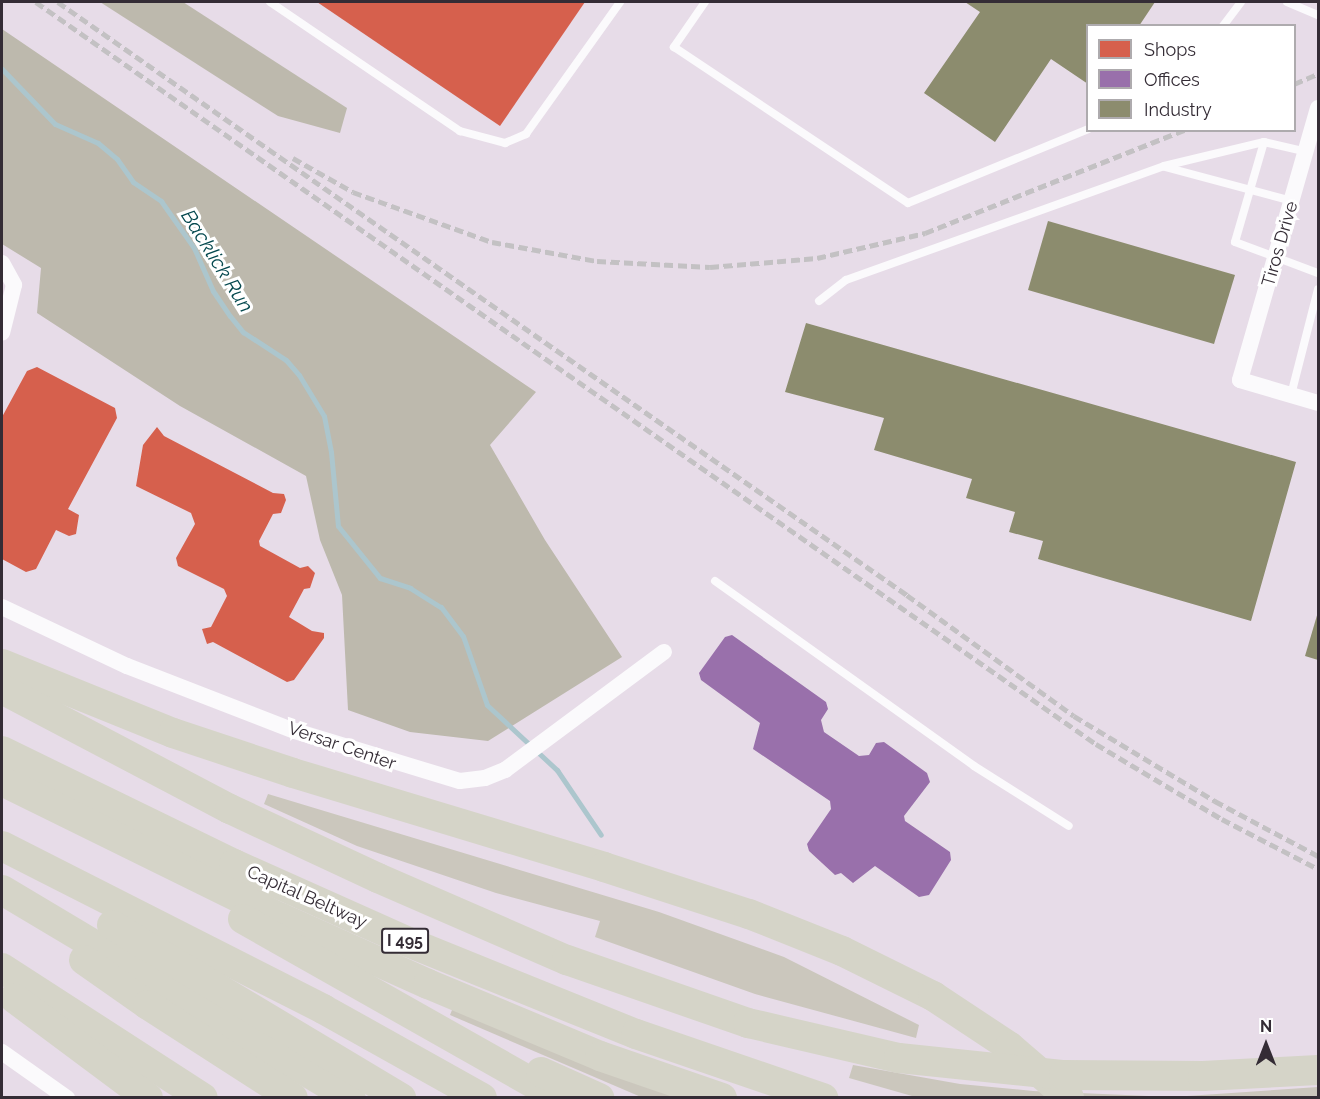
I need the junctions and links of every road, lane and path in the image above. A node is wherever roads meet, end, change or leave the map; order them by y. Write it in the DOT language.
graph roads {
  1 [pos="270,2"];
  2 [pos="620,2"];
  3 [pos="705,2"];
  4 [pos="1242,2"];
  5 [pos="1287,2"];
  6 [pos="1318,15"];
  7 [pos="1225,24"];
  8 [pos="1318,108"];
  9 [pos="1086,130"];
  10 [pos="1264,142"];
  11 [pos="1307,152"];
  12 [pos="1164,166"];
  13 [pos="1250,190"];
  14 [pos="1292,201"];
  15 [pos="1276,258"];
  16 [pos="2,263"];
  17 [pos="1318,273"];
  18 [pos="1318,289"];
  19 [pos="819,301"];
  20 [pos="2,333"];
  21 [pos="1291,395"];
  22 [pos="1318,402"];
  23 [pos="715,581"];
  24 [pos="2,607"];
  25 [pos="664,652"];
  26 [pos="2,664"];
  27 [pos="2,689"];
  28 [pos="2,751"];
  29 [pos="2,781"];
  30 [pos="54,808"];
  31 [pos="1069,826"];
  32 [pos="2,846"];
  33 [pos="2,859"];
  34 [pos="2,890"];
  35 [pos="2,900"];
  36 [pos="2,968"];
  37 [pos="2,989"];
  38 [pos="414,1017"];
  39 [pos="2,1052"];
  40 [pos="1318,1070"];
  41 [pos="67,1098"];
  42 [pos="148,1098"];
  43 [pos="203,1098"];
  44 [pos="293,1098"];
  45 [pos="351,1098"];
  46 [pos="401,1098"];
  47 [pos="482,1098"];
  48 [pos="560,1098"];
  49 [pos="599,1098"];
  50 [pos="722,1098"];
  51 [pos="823,1098"];
  52 [pos="1069,1098"];
  1 -- 2 [label="lane"];
  3 -- 9 [label="lane"];
  4 -- 7 [label="lane"];
  5 -- 6 [label="lane"];
  8 -- 11 [label="street, Tiros Drive"];
  10 -- 11 [label="lane"];
  10 -- 12 [label="lane"];
  10 -- 13 [label="lane"];
  11 -- 14 [label="street, Tiros Drive"];
  12 -- 13 [label="lane"];
  12 -- 19 [label="lane"];
  13 -- 14 [label="lane"];
  13 -- 15 [label="lane"];
  14 -- 15 [label="street, Tiros Drive"];
  15 -- 17 [label="lane"];
  15 -- 21 [label="street, Tiros Drive"];
  16 -- 20 [label="street"];
  18 -- 21 [label="lane"];
  21 -- 22 [label="street"];
  23 -- 31 [label="lane"];
  24 -- 25 [label="street, Versar Center"];
  26 -- 52 [label="highway"];
  27 -- 40 [label="highway"];
  28 -- 51 [label="highway, Capital Beltway / I 495"];
  29 -- 30 [label="highway"];
  30 -- 38 [label="highway"];
  30 -- 50 [label="highway"];
  32 -- 47 [label="highway"];
  33 -- 46 [label="highway"];
  34 -- 45 [label="highway"];
  35 -- 44 [label="highway"];
  36 -- 43 [label="highway"];
  37 -- 42 [label="highway"];
  38 -- 48 [label="highway"];
  38 -- 49 [label="highway"];
  39 -- 41 [label="street"];
}
